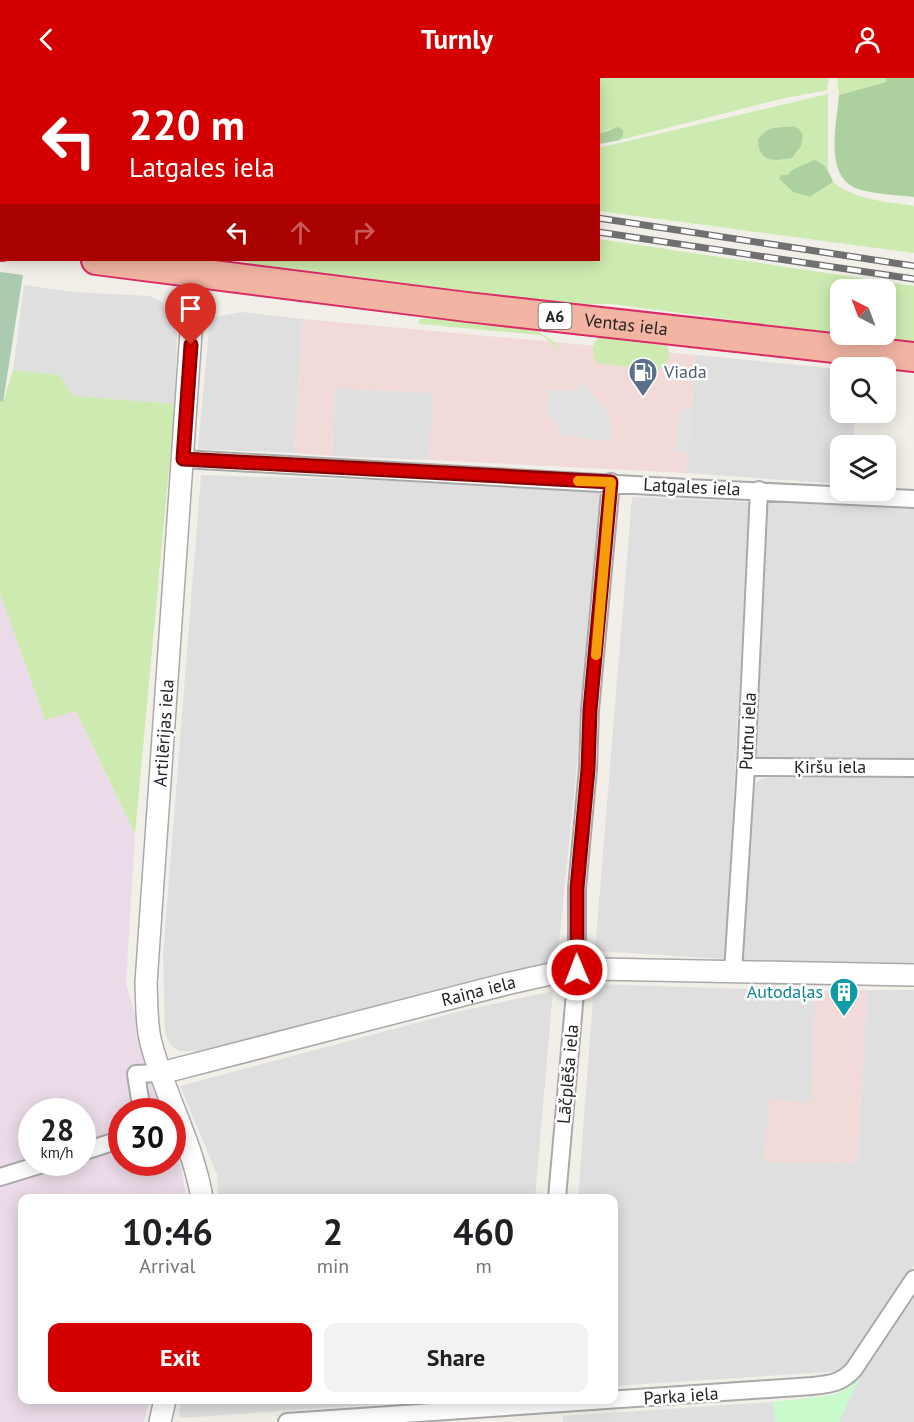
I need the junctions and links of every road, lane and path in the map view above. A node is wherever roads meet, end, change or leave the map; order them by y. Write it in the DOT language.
graph roads {
  1 [pos="113,261"];
  2 [pos="196,266"];
  3 [pos="914,357"];
  4 [pos="183,459"];
  5 [pos="611,482"];
  6 [pos="759,490"];
  7 [pos="914,499"];
  8 [pos="746,767"];
  9 [pos="914,768"];
  10 [pos="577,970"];
  11 [pos="733,972"];
  12 [pos="914,975"];
  13 [pos="161,1073"];
  14 [pos="140,1098"];
  15 [pos="18,1171"];
  16 [pos="0,1177"];
  17 [pos="201,1194"];
  18 [pos="557,1194"];
  19 [pos="914,1279"];
  20 [pos="618,1398"];
  21 [pos="164,1404"];
  22 [pos="526,1404"];
  23 [pos="160,1422"];
  24 [pos="287,1422"];
  1 -- 2 [label="highway, A6"];
  2 -- 3 [label="highway, Ventas iela / A6"];
  2 -- 4 [label="street, Artilērijas iela"];
  4 -- 5 [label="street, Latgales iela"];
  4 -- 13 [label="street, Artilērijas iela"];
  5 -- 6 [label="street, Latgales iela"];
  5 -- 10 [label="street, Lāčplēša iela"];
  6 -- 7 [label="street, Latgales iela"];
  6 -- 8 [label="street, Putnu iela"];
  8 -- 9 [label="street, Ķiršu iela"];
  8 -- 11 [label="street, Putnu iela"];
  10 -- 11 [label="street, Raiņa iela"];
  10 -- 13 [label="street, Raiņa iela"];
  10 -- 18 [label="street, Lāčplēša iela"];
  11 -- 12 [label="street, Raiņa iela"];
  13 -- 14 [label="street"];
  13 -- 17 [label="street, Artilērijas iela"];
  15 -- 16 [label="street"];
  19 -- 20 [label="street, Parka iela"];
  21 -- 23 [label="street"];
  22 -- 24 [label="street, Parka iela"];
}
